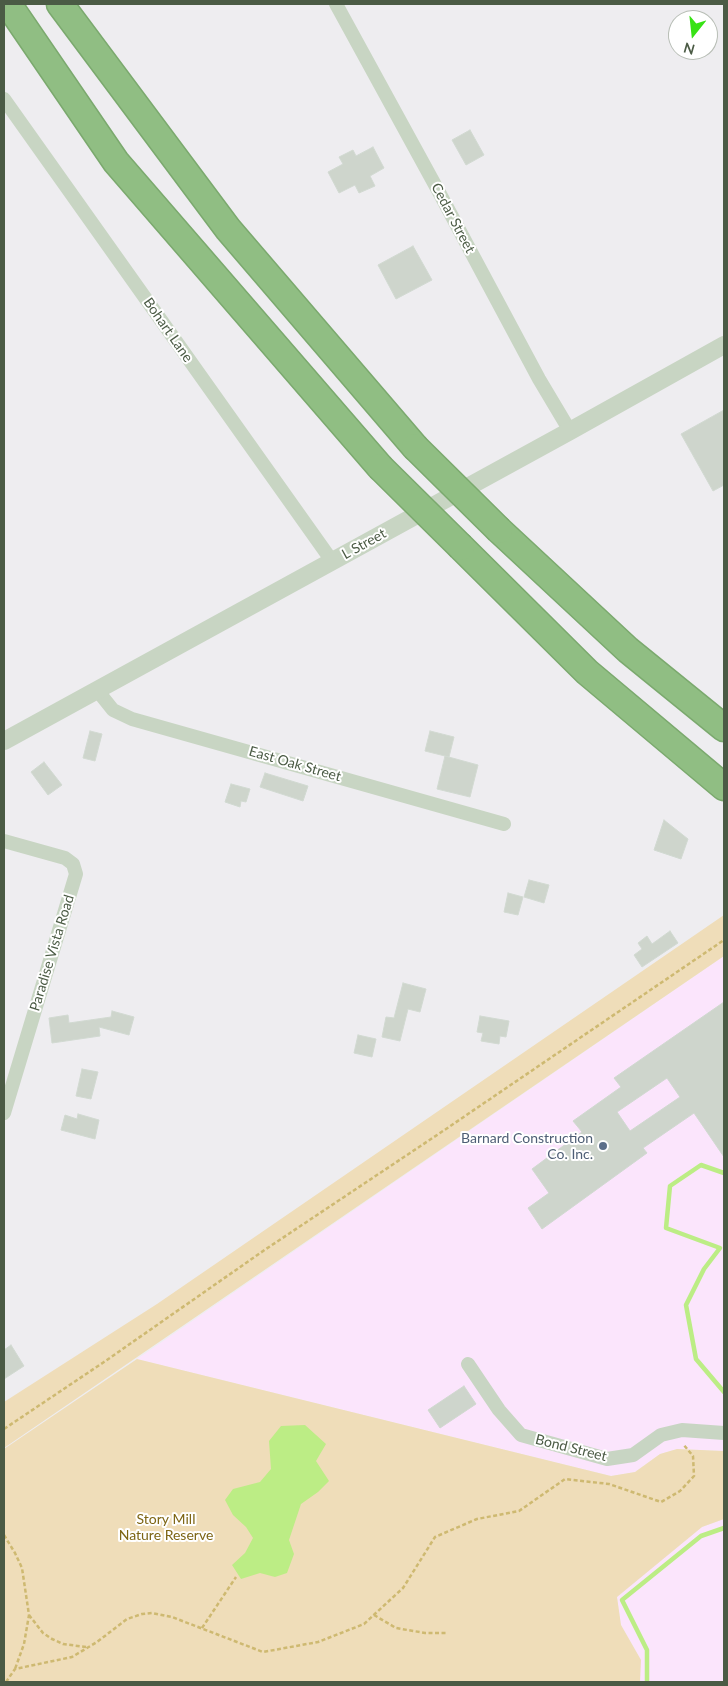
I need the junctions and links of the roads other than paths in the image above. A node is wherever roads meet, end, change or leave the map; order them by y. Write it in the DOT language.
graph roads {
  1 [pos="8,4"];
  2 [pos="60,4"];
  3 [pos="336,4"];
  4 [pos="4,99"];
  5 [pos="724,345"];
  6 [pos="570,431"];
  7 [pos="332,562"];
  8 [pos="97,690"];
  9 [pos="724,728"];
  10 [pos="4,741"];
  11 [pos="724,787"];
  12 [pos="504,824"];
  13 [pos="4,841"];
  14 [pos="4,1113"];
  15 [pos="468,1364"];
  16 [pos="724,1433"];
  1 -- 11 [label="highway, bridge"];
  2 -- 9 [label="highway, bridge"];
  3 -- 6 [label="street, Cedar Street"];
  4 -- 7 [label="street, Bohart Lane"];
  5 -- 6 [label="street, L Street"];
  6 -- 7 [label="street, L Street"];
  7 -- 8 [label="street, L Street"];
  8 -- 10 [label="street, L Street"];
  8 -- 12 [label="street, East Oak Street"];
  13 -- 14 [label="street, Paradise Vista Road"];
  15 -- 16 [label="street, Bond Street"];
}
